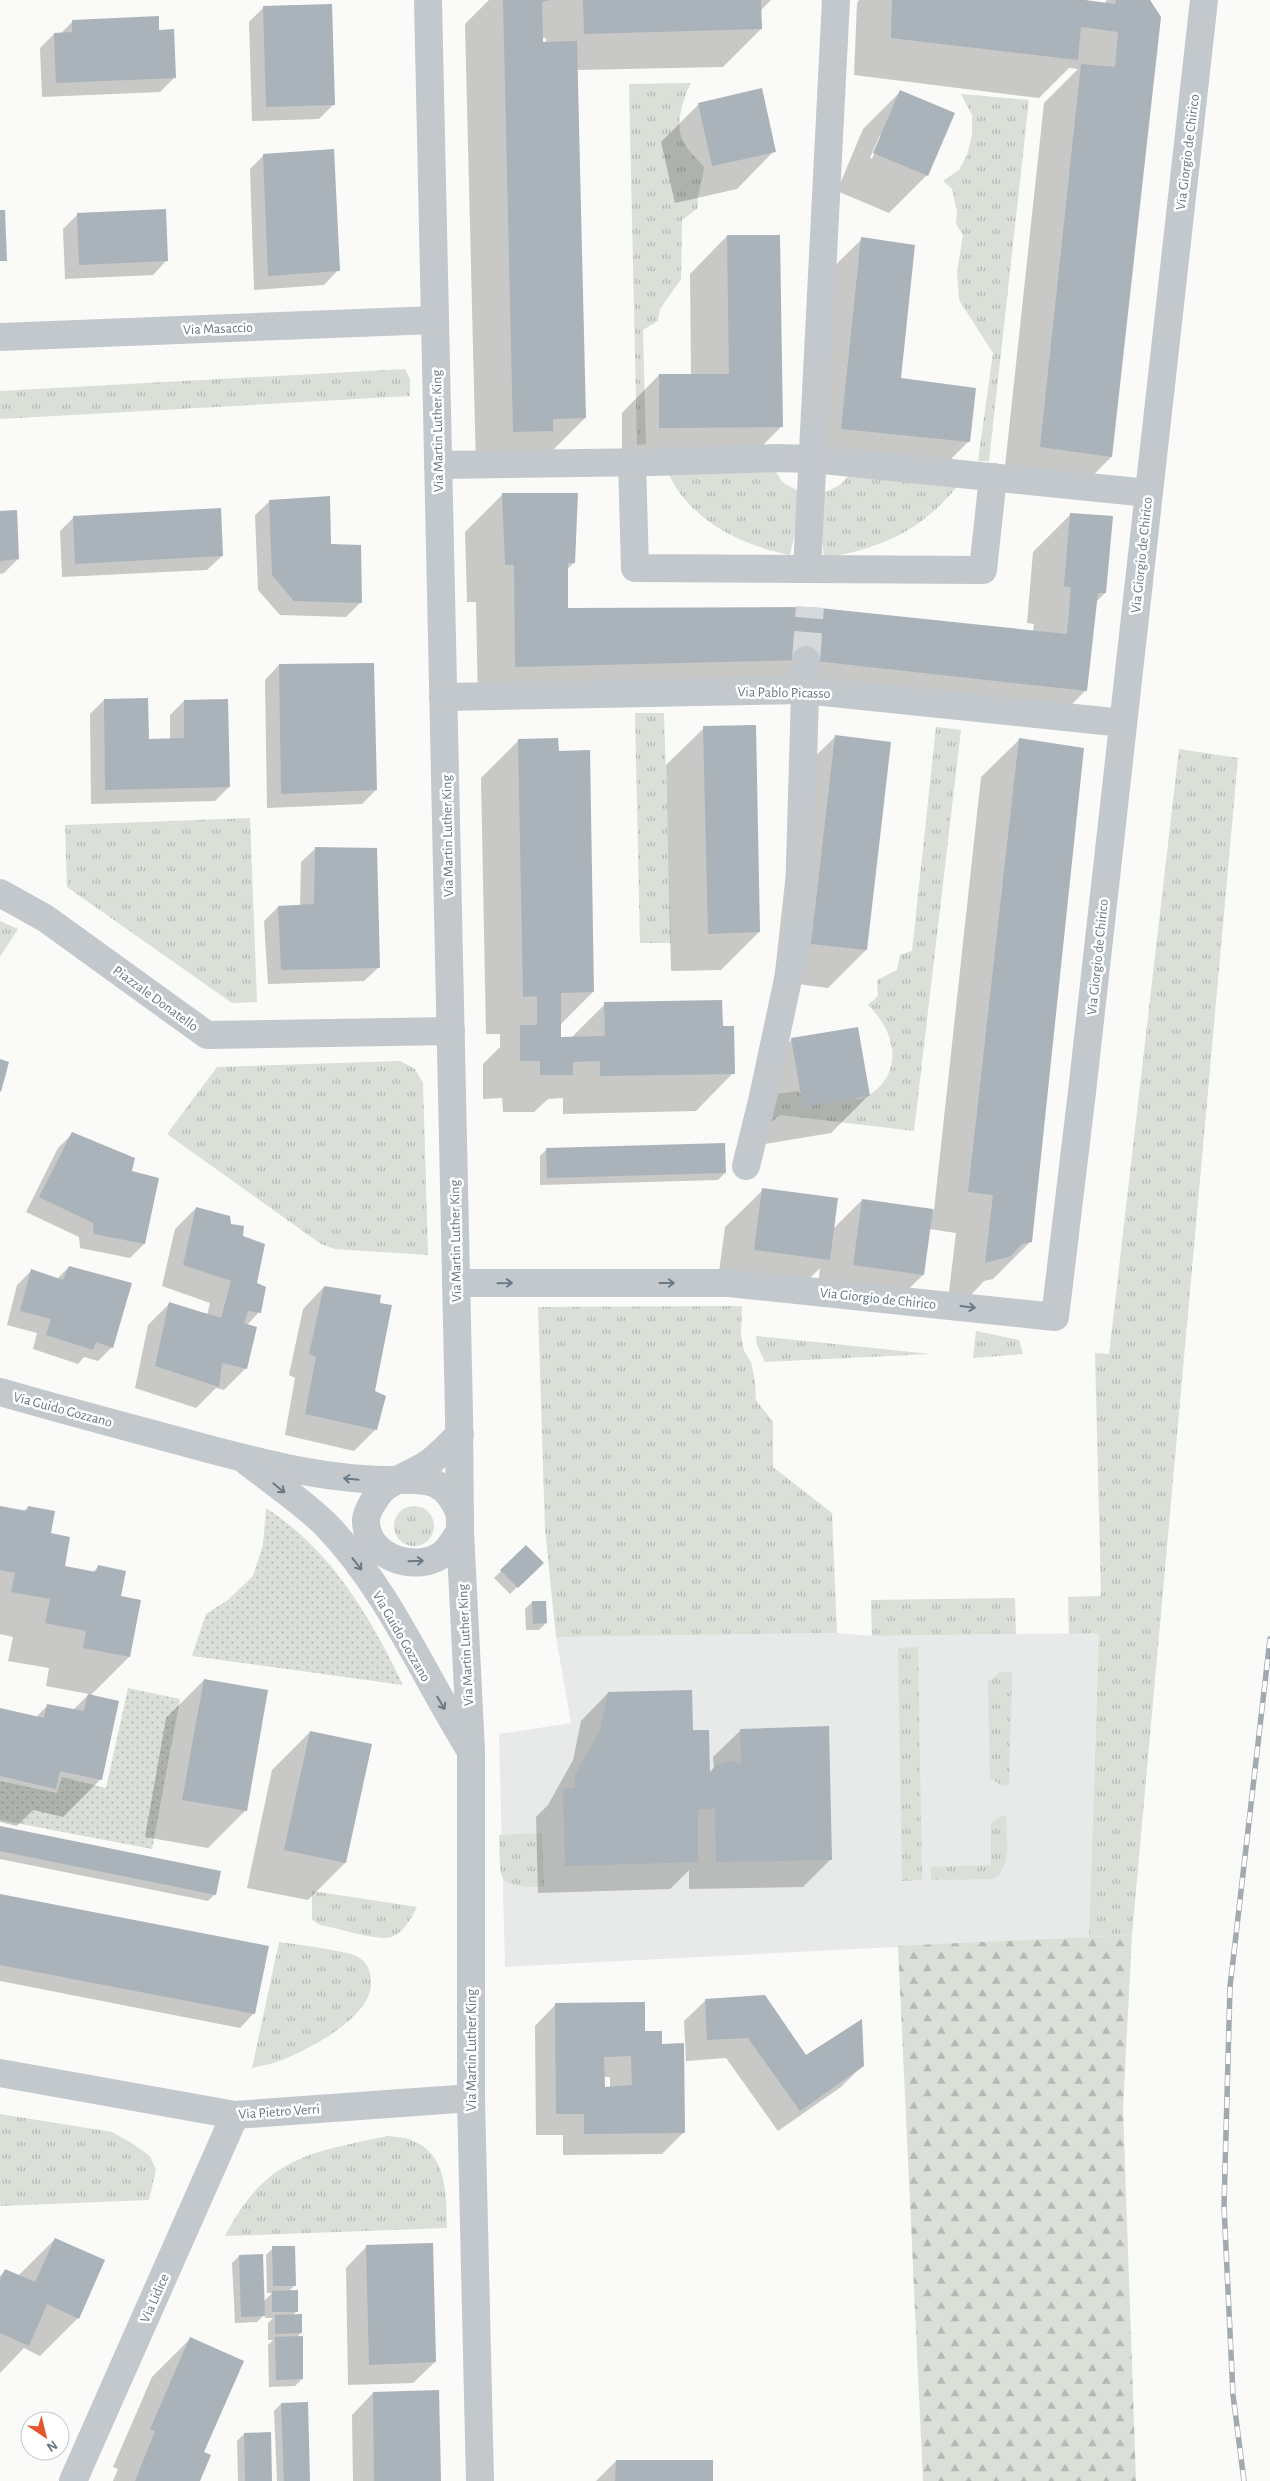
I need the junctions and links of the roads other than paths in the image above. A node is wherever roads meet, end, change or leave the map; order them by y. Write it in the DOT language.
graph roads {
  1 [pos="428,0"];
  2 [pos="836,0"];
  3 [pos="1204,0"];
  4 [pos="435,320"];
  5 [pos="0,337"];
  6 [pos="813,459"];
  7 [pos="632,461"];
  8 [pos="438,465"];
  9 [pos="993,477"];
  10 [pos="1148,493"];
  11 [pos="807,569"];
  12 [pos="806,660"];
  13 [pos="804,690"];
  14 [pos="443,697"];
  15 [pos="1123,723"];
  16 [pos="0,894"];
  17 [pos="451,1031"];
  18 [pos="746,1166"];
  19 [pos="456,1283"];
  20 [pos="0,1392"];
  21 [pos="460,1434"];
  22 [pos="242,1457"];
  23 [pos="400,1480"];
  24 [pos="460,1523"];
  25 [pos="327,1526"];
  26 [pos="374,1542"];
  27 [pos="471,1750"];
  28 [pos="0,2073"];
  29 [pos="470,2098"];
  30 [pos="235,2115"];
  31 [pos="73,2481"];
  32 [pos="480,2481"];
  1 -- 4 [label="street, Via Martin Luther King"];
  2 -- 6 [label="street"];
  3 -- 10 [label="street, Via Giorgio de Chirico"];
  4 -- 5 [label="street, Via Masaccio"];
  4 -- 8 [label="street, Via Martin Luther King"];
  6 -- 7 [label="street"];
  6 -- 9 [label="street"];
  6 -- 11 [label="street"];
  7 -- 8 [label="street"];
  7 -- 11 [label="street"];
  8 -- 14 [label="street, Via Martin Luther King"];
  9 -- 10 [label="street"];
  9 -- 11 [label="street"];
  10 -- 15 [label="street, Via Giorgio de Chirico"];
  12 -- 13 [label="street"];
  13 -- 14 [label="street, Via Pablo Picasso"];
  13 -- 15 [label="street, Via Pablo Picasso"];
  13 -- 18 [label="street"];
  14 -- 17 [label="street, Via Martin Luther King"];
  19 -- 15 [label="street, Via Giorgio de Chirico, one-way"];
  16 -- 17 [label="street, Piazzale Donatello"];
  17 -- 19 [label="street, Via Martin Luther King"];
  19 -- 21 [label="street, Via Martin Luther King"];
  20 -- 22 [label="street, Via Guido Gozzano"];
  21 -- 23 [label="street"];
  21 -- 24 [label="street, Via Martin Luther King"];
  23 -- 22 [label="street, Via Guido Gozzano, one-way"];
  22 -- 25 [label="street, Via Guido Gozzano, one-way"];
  23 -- 24 [label="street, Via Guido Gozzano"];
  23 -- 26 [label="street"];
  26 -- 24 [label="street, Via Guido Gozzano, one-way"];
  24 -- 27 [label="street, Via Martin Luther King"];
  25 -- 26 [label="street, Via Guido Gozzano"];
  25 -- 27 [label="street, Via Guido Gozzano, one-way"];
  27 -- 29 [label="street, Via Martin Luther King"];
  28 -- 30 [label="street, Via Pietro Verri"];
  29 -- 30 [label="street, Via Pietro Verri"];
  29 -- 32 [label="street, Via Martin Luther King"];
  30 -- 31 [label="street, Via Lidice"];
}
